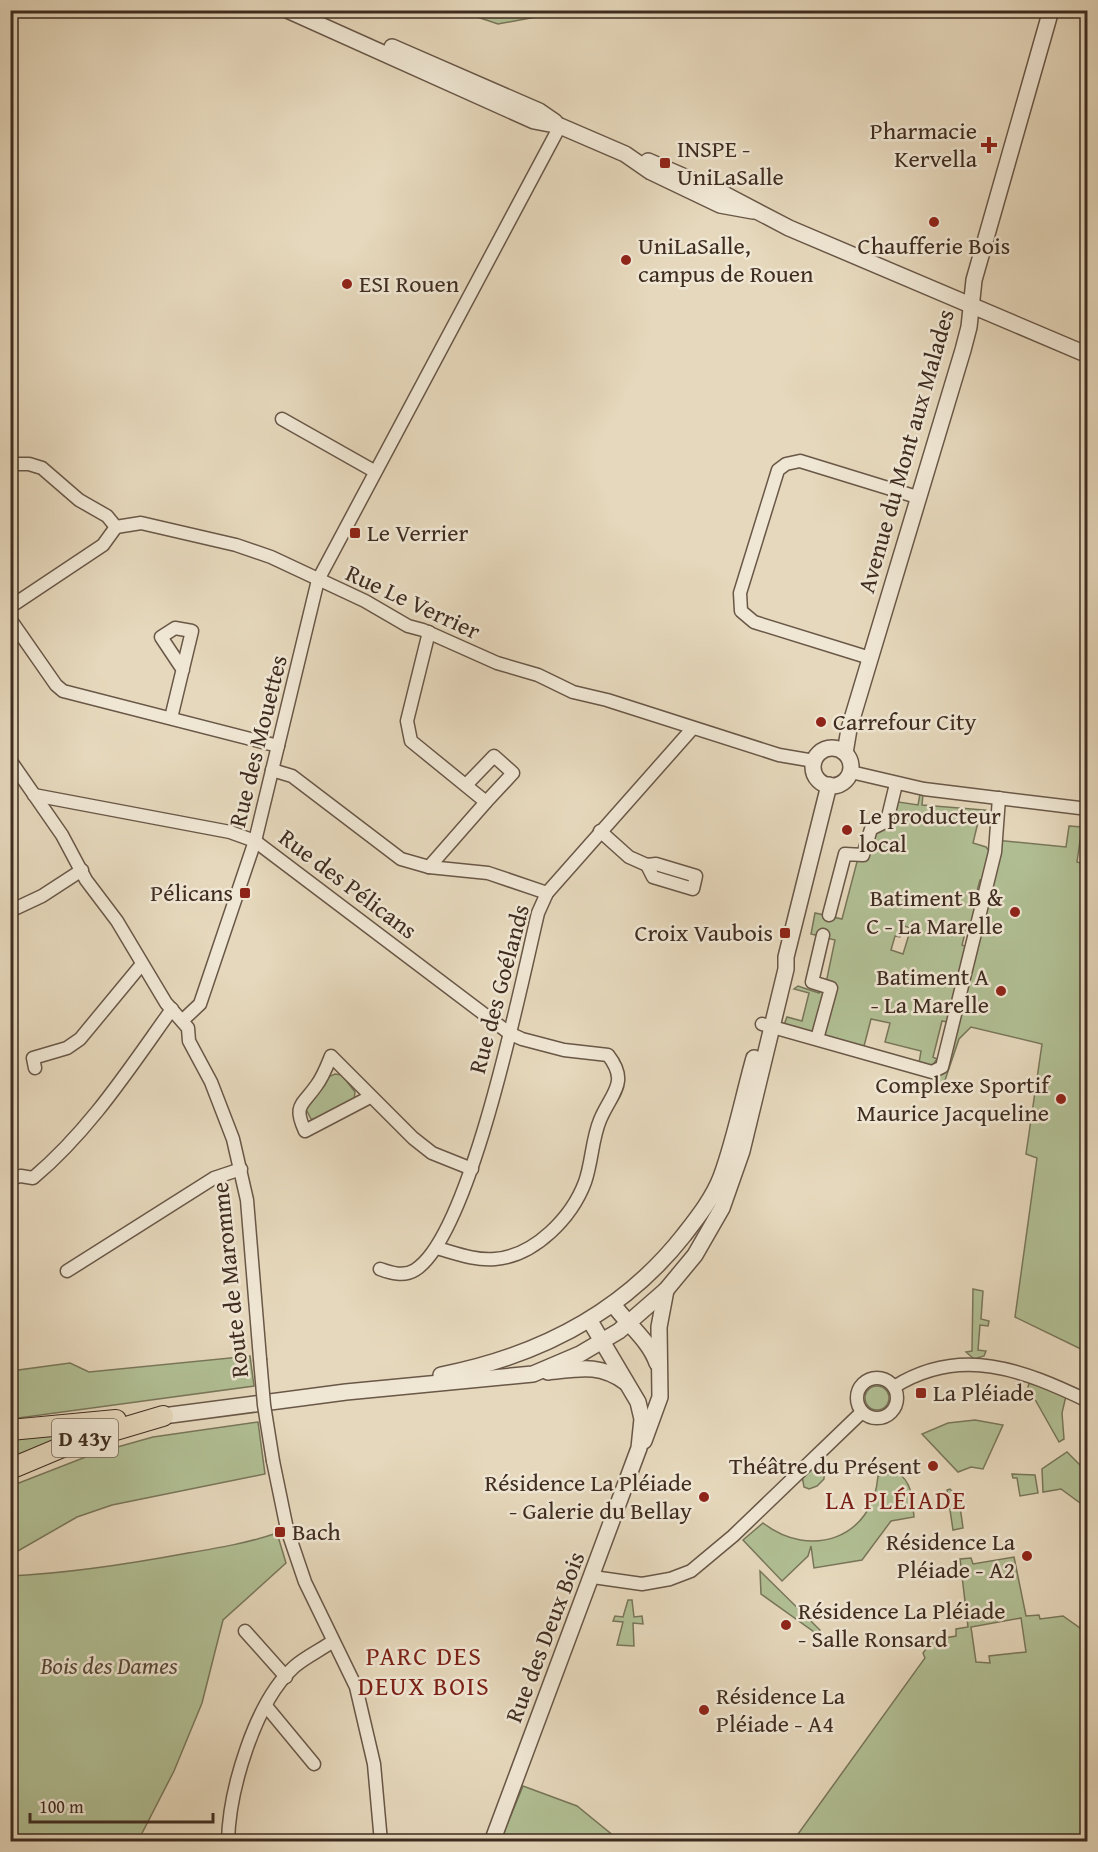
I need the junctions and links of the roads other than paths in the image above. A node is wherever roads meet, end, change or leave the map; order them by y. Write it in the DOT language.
graph roads {
  1 [pos="287,10"];
  2 [pos="312,10"];
  3 [pos="1051,10"];
  4 [pos="560,126"];
  5 [pos="972,306"];
  6 [pos="1088,355"];
  7 [pos="282,419"];
  8 [pos="10,464"];
  9 [pos="374,471"];
  10 [pos="917,497"];
  11 [pos="116,527"];
  12 [pos="318,580"];
  13 [pos="10,607"];
  14 [pos="10,619"];
  15 [pos="429,632"];
  16 [pos="870,658"];
  17 [pos="183,670"];
  18 [pos="171,718"];
  19 [pos="692,729"];
  20 [pos="278,746"];
  21 [pos="840,751"];
  22 [pos="10,760"];
  23 [pos="814,761"];
  24 [pos="272,770"];
  25 [pos="850,772"];
  26 [pos="467,784"];
  27 [pos="896,784"];
  28 [pos="829,785"];
  29 [pos="34,795"];
  30 [pos="999,798"];
  31 [pos="486,802"];
  32 [pos="1088,808"];
  33 [pos="600,831"];
  34 [pos="255,841"];
  35 [pos="647,865"];
  36 [pos="429,867"];
  37 [pos="82,870"];
  38 [pos="548,892"];
  39 [pos="10,911"];
  40 [pos="829,915"];
  41 [pos="823,935"];
  42 [pos="142,964"];
  43 [pos="172,1009"];
  44 [pos="183,1020"];
  45 [pos="770,1026"];
  46 [pos="509,1033"];
  47 [pos="817,1039"];
  48 [pos="35,1068"];
  49 [pos="370,1097"];
  50 [pos="241,1169"];
  51 [pos="472,1169"];
  52 [pos="10,1178"];
  53 [pos="437,1248"];
  54 [pos="380,1269"];
  55 [pos="67,1271"];
  56 [pos="666,1290"];
  57 [pos="613,1304"];
  58 [pos="590,1321"];
  59 [pos="627,1324"];
  60 [pos="602,1341"];
  61 [pos="660,1371"];
  62 [pos="533,1374"];
  63 [pos="629,1384"];
  64 [pos="894,1387"];
  65 [pos="346,1392"];
  66 [pos="1088,1401"];
  67 [pos="862,1412"];
  68 [pos="164,1416"];
  69 [pos="10,1430"];
  70 [pos="639,1448"];
  71 [pos="10,1469"];
  72 [pos="593,1577"];
  73 [pos="245,1631"];
  74 [pos="333,1641"];
  75 [pos="286,1677"];
  76 [pos="266,1706"];
  77 [pos="314,1764"];
  78 [pos="228,1842"];
  79 [pos="381,1842"];
  80 [pos="492,1842"];
  1 -- 4 [label="street"];
  2 -- 4 [label="street"];
  3 -- 5 [label="street, Avenue du Mont aux Malades"];
  4 -- 5 [label="street"];
  4 -- 9 [label="street, Rue des Mouettes"];
  5 -- 6 [label="street"];
  5 -- 10 [label="street, Avenue du Mont aux Malades"];
  7 -- 9 [label="street"];
  8 -- 11 [label="street"];
  9 -- 12 [label="street, Rue des Mouettes"];
  10 -- 16 [label="street, Avenue du Mont aux Malades"];
  10 -- 16 [label="street"];
  11 -- 12 [label="street, Rue Le Verrier"];
  11 -- 13 [label="street"];
  12 -- 15 [label="street, Rue Le Verrier"];
  12 -- 20 [label="street, Rue des Mouettes"];
  14 -- 18 [label="street"];
  15 -- 19 [label="street, Rue Le Verrier"];
  15 -- 26 [label="street"];
  16 -- 21 [label="street, Avenue du Mont aux Malades"];
  17 -- 18 [label="street"];
  18 -- 20 [label="street"];
  19 -- 23 [label="street, Rue Le Verrier"];
  19 -- 33 [label="street, Rue des Goélands"];
  20 -- 24 [label="street, Rue des Mouettes"];
  21 -- 23 [label="street"];
  21 -- 25 [label="street"];
  22 -- 29 [label="street, Route de Maromme"];
  23 -- 28 [label="street"];
  24 -- 34 [label="street, Rue des Mouettes"];
  24 -- 36 [label="street"];
  25 -- 27 [label="street"];
  25 -- 28 [label="street"];
  26 -- 31 [label="street"];
  26 -- 31 [label="street"];
  27 -- 30 [label="street"];
  27 -- 40 [label="street"];
  28 -- 45 [label="street"];
  29 -- 34 [label="street, Rue des Pélicans"];
  29 -- 37 [label="street, Route de Maromme"];
  30 -- 32 [label="street"];
  30 -- 47 [label="street"];
  31 -- 36 [label="street"];
  33 -- 35 [label="street"];
  33 -- 38 [label="street, Rue des Goélands"];
  34 -- 44 [label="street, Rue des Mouettes"];
  34 -- 46 [label="street, Rue des Pélicans"];
  36 -- 38 [label="street"];
  37 -- 39 [label="street"];
  37 -- 42 [label="street, Route de Maromme"];
  38 -- 46 [label="street, Rue des Goélands"];
  41 -- 47 [label="street"];
  42 -- 43 [label="street, Route de Maromme"];
  42 -- 48 [label="street"];
  43 -- 44 [label="street, Route de Maromme"];
  43 -- 52 [label="street"];
  44 -- 50 [label="street, Route de Maromme"];
  45 -- 47 [label="street"];
  45 -- 56 [label="street, D 43y"];
  45 -- 57 [label="street"];
  46 -- 51 [label="street, Rue des Goélands"];
  46 -- 53 [label="street, Rue des Pélicans"];
  49 -- 49 [label="street"];
  49 -- 51 [label="street"];
  50 -- 55 [label="street"];
  50 -- 74 [label="street, Route de Maromme, bridge"];
  51 -- 53 [label="street, Rue des Goélands"];
  53 -- 54 [label="street, Rue des Goélands"];
  56 -- 59 [label="street, D 43y"];
  56 -- 61 [label="street, Rue des Deux Bois"];
  57 -- 58 [label="street"];
  57 -- 59 [label="street, Rue des Deux Bois"];
  58 -- 60 [label="street, Rue des Deux Bois"];
  58 -- 65 [label="street"];
  59 -- 60 [label="street, D 43y"];
  59 -- 61 [label="street, Rue des Deux Bois"];
  60 -- 62 [label="street, D 43y"];
  60 -- 63 [label="street, Rue des Deux Bois"];
  61 -- 70 [label="street, Rue des Deux Bois"];
  62 -- 63 [label="street"];
  62 -- 65 [label="street, D 43y"];
  63 -- 70 [label="street, Rue des Deux Bois"];
  64 -- 66 [label="street"];
  64 -- 67 [label="street"];
  64 -- 67 [label="street"];
  65 -- 68 [label="street, D 43y"];
  67 -- 72 [label="street"];
  68 -- 69 [label="highway"];
  68 -- 71 [label="highway, D 43y"];
  70 -- 72 [label="street, Rue des Deux Bois"];
  72 -- 80 [label="street, Rue des Deux Bois"];
  73 -- 75 [label="street"];
  74 -- 75 [label="street"];
  74 -- 79 [label="street, Route de Maromme"];
  75 -- 76 [label="street"];
  76 -- 77 [label="street"];
  76 -- 78 [label="street"];
}
